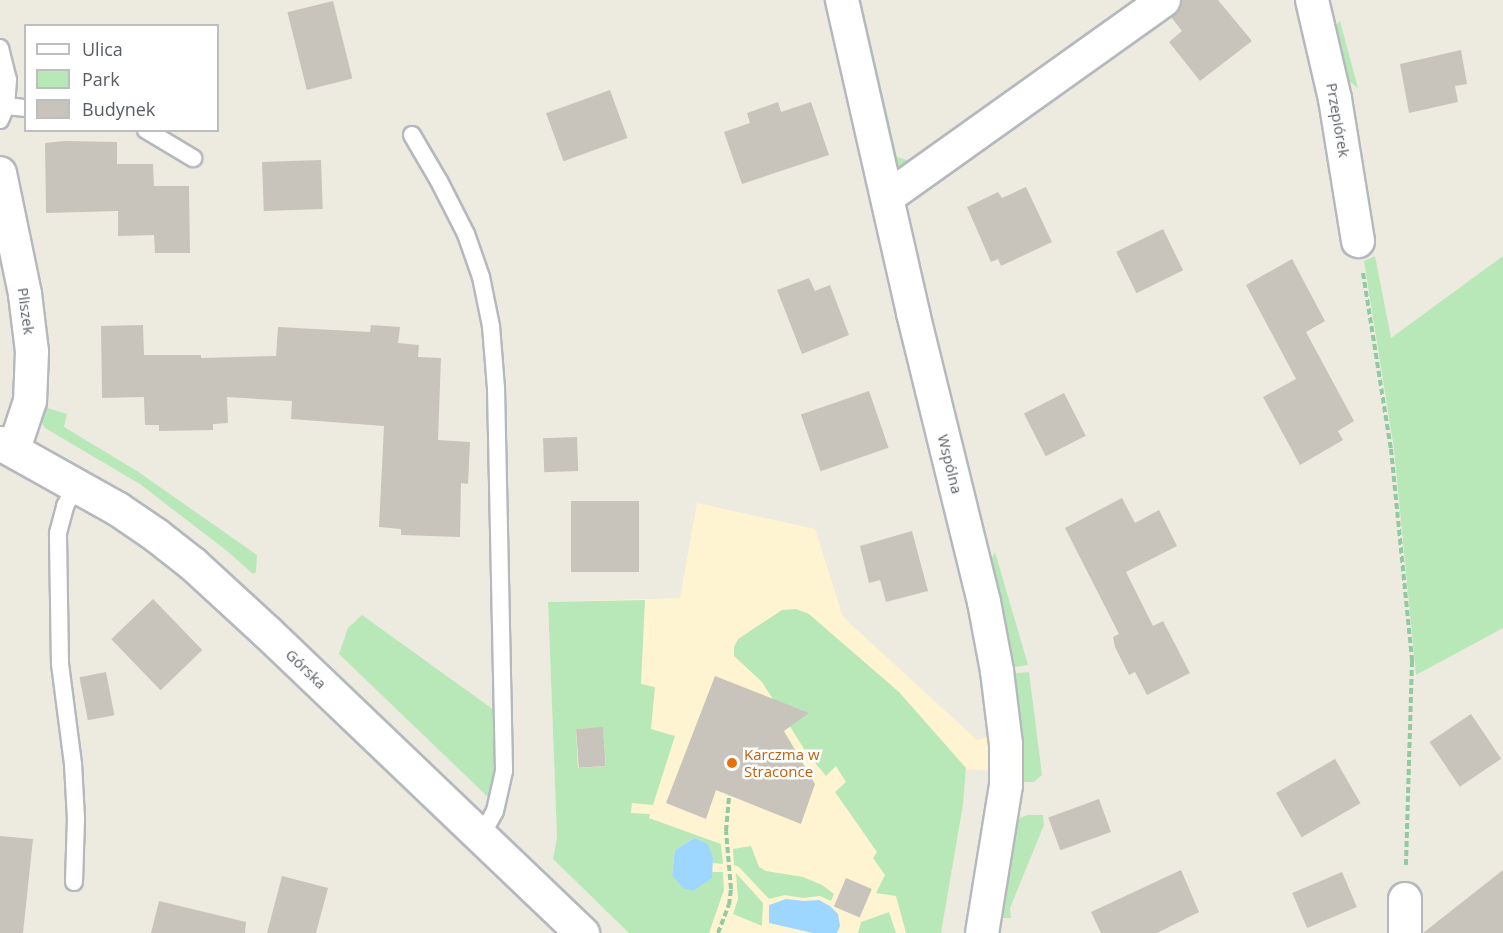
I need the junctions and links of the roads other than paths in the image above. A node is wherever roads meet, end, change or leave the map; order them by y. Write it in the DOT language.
graph roads {
  1 [pos="842,0"];
  2 [pos="1164,0"];
  3 [pos="1312,0"];
  4 [pos="0,48"];
  5 [pos="24,108"];
  6 [pos="3,113"];
  7 [pos="149,132"];
  8 [pos="412,135"];
  9 [pos="192,158"];
  10 [pos="0,173"];
  11 [pos="888,197"];
  12 [pos="1358,241"];
  13 [pos="7,446"];
  14 [pos="77,484"];
  15 [pos="481,836"];
  16 [pos="74,882"];
  17 [pos="1405,899"];
  18 [pos="582,933"];
  19 [pos="982,933"];
  20 [pos="1405,933"];
  1 -- 11 [label="street, Wspólna"];
  2 -- 11 [label="street"];
  3 -- 12 [label="street, Przepiórek"];
  4 -- 6 [label="lane"];
  5 -- 6 [label="lane"];
  7 -- 9 [label="lane"];
  8 -- 15 [label="lane"];
  10 -- 13 [label="street, Pliszek"];
  11 -- 19 [label="street, Wspólna"];
  13 -- 14 [label="street, Górska"];
  14 -- 15 [label="street, Górska"];
  14 -- 16 [label="lane"];
  15 -- 18 [label="street, Górska"];
  17 -- 20 [label="street"];
}
